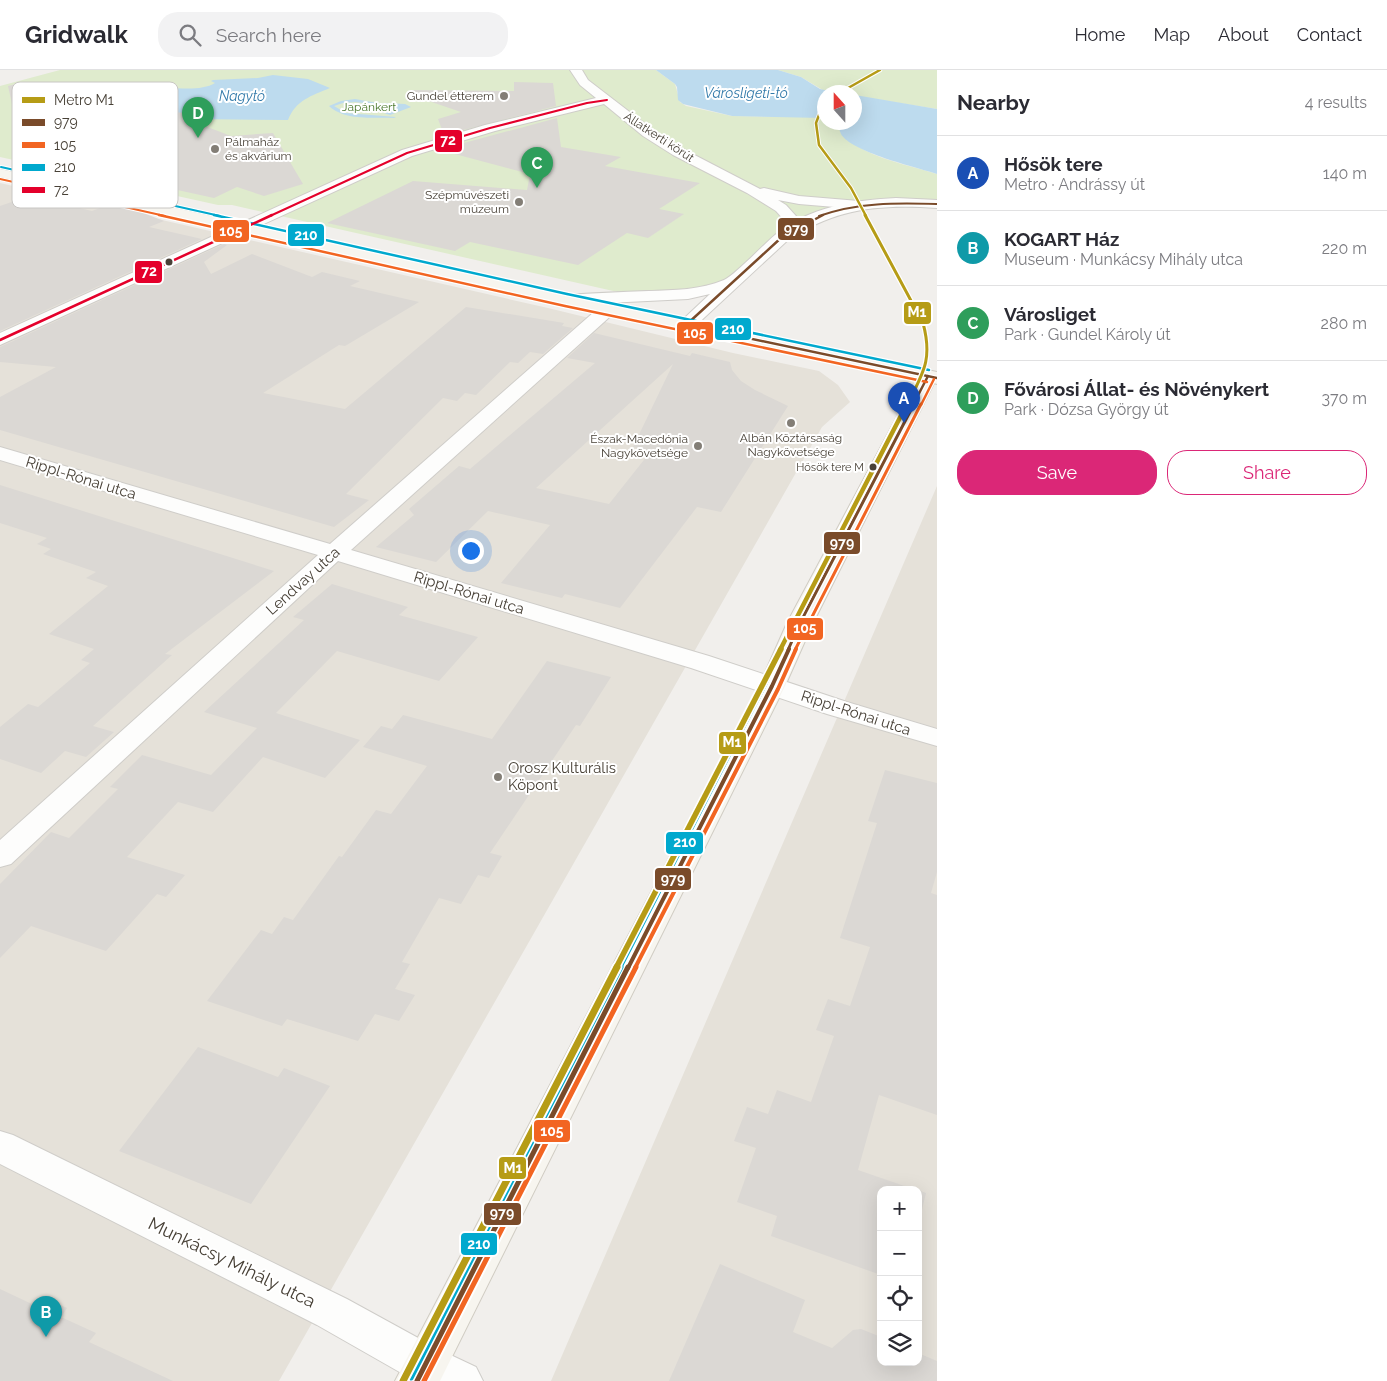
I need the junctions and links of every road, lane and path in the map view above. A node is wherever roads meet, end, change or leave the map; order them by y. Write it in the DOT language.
graph roads {
  1 [pos="576,70"];
  2 [pos="584,82"];
  3 [pos="607,100"];
  4 [pos="565,109"];
  5 [pos="625,116"];
  6 [pos="752,190"];
  7 [pos="936,204"];
  8 [pos="859,206"];
  9 [pos="155,208"];
  10 [pos="797,226"];
  11 [pos="244,228"];
  12 [pos="733,283"];
  13 [pos="566,300"];
  14 [pos="608,308"];
  15 [pos="686,325"];
  16 [pos="0,340"];
  17 [pos="932,377"];
  18 [pos="0,453"];
  19 [pos="334,553"];
  20 [pos="772,686"];
  21 [pos="937,738"];
  22 [pos="0,856"];
  23 [pos="0,1146"];
  24 [pos="435,1375"];
  1 -- 2 [label="street, Állatkerti körút"];
  2 -- 3 [label="street, Állatkerti körút"];
  2 -- 4 [label="street"];
  3 -- 4 [label="street"];
  3 -- 5 [label="street, Állatkerti körút"];
  4 -- 5 [label="street"];
  4 -- 11 [label="street"];
  5 -- 6 [label="street, Állatkerti körút"];
  6 -- 8 [label="street, Állatkerti körút"];
  6 -- 10 [label="street, Állatkerti körút"];
  7 -- 8 [label="street"];
  8 -- 10 [label="street"];
  9 -- 11 [label="main road"];
  10 -- 12 [label="street"];
  11 -- 13 [label="main road"];
  11 -- 16 [label="street"];
  12 -- 13 [label="street"];
  12 -- 15 [label="street"];
  13 -- 14 [label="main road"];
  14 -- 15 [label="main road"];
  14 -- 19 [label="street, Lendvay utca"];
  15 -- 17 [label="main road"];
  17 -- 20 [label="main road"];
  18 -- 19 [label="street, Rippl-Rónai utca"];
  19 -- 20 [label="street, Rippl-Rónai utca"];
  19 -- 22 [label="street, Lendvay utca"];
  20 -- 21 [label="street, Rippl-Rónai utca"];
  20 -- 24 [label="main road"];
  23 -- 24 [label="street, Munkácsy Mihály utca"];
}
